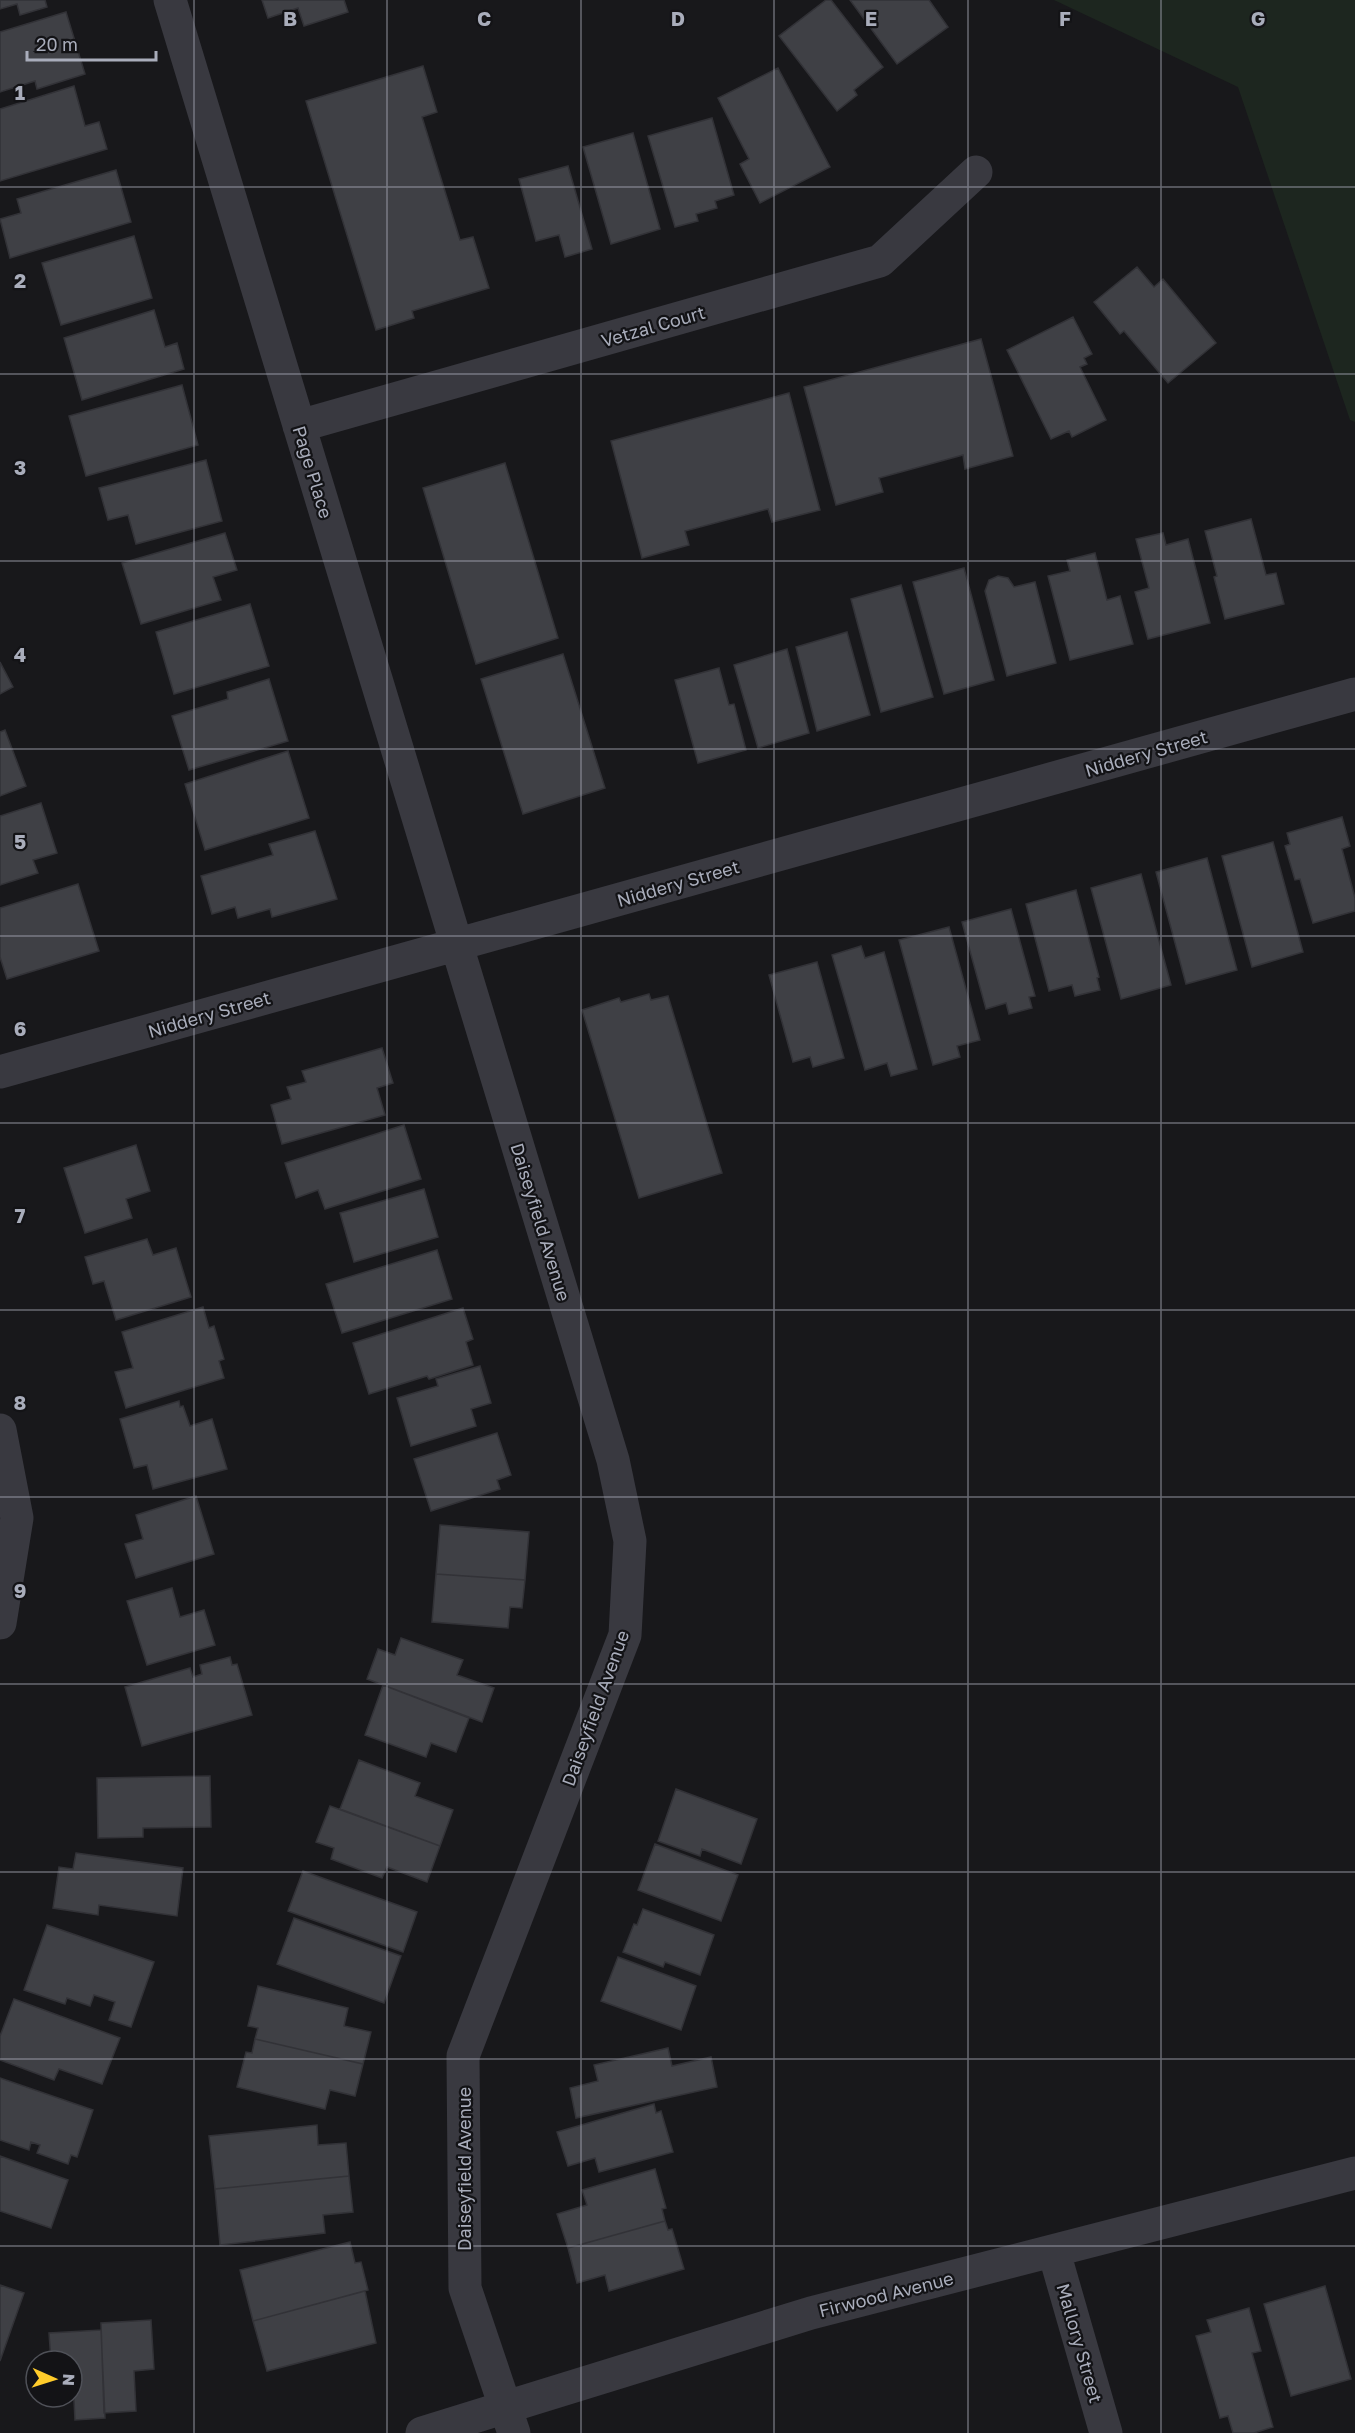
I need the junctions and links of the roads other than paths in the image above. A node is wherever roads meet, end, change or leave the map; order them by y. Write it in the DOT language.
graph roads {
  1 [pos="170,0"];
  2 [pos="976,172"];
  3 [pos="299,426"];
  4 [pos="1355,694"];
  5 [pos="456,945"];
  6 [pos="0,1072"];
  7 [pos="0,1430"];
  8 [pos="0,1623"];
  9 [pos="1355,2173"];
  10 [pos="1054,2252"];
  11 [pos="510,2420"];
  12 [pos="422,2433"];
  13 [pos="1106,2433"];
  1 -- 3 [label="street, Page Place"];
  2 -- 3 [label="street, Vetzal Court"];
  3 -- 5 [label="street, Page Place"];
  4 -- 5 [label="street, Niddery Street"];
  5 -- 6 [label="street, Niddery Street"];
  5 -- 11 [label="street, Daiseyfield Avenue"];
  7 -- 8 [label="street"];
  9 -- 10 [label="street, Firwood Avenue"];
  10 -- 11 [label="street, Firwood Avenue"];
  10 -- 13 [label="street, Mallory Street"];
  11 -- 12 [label="street, Firwood Avenue"];
}
